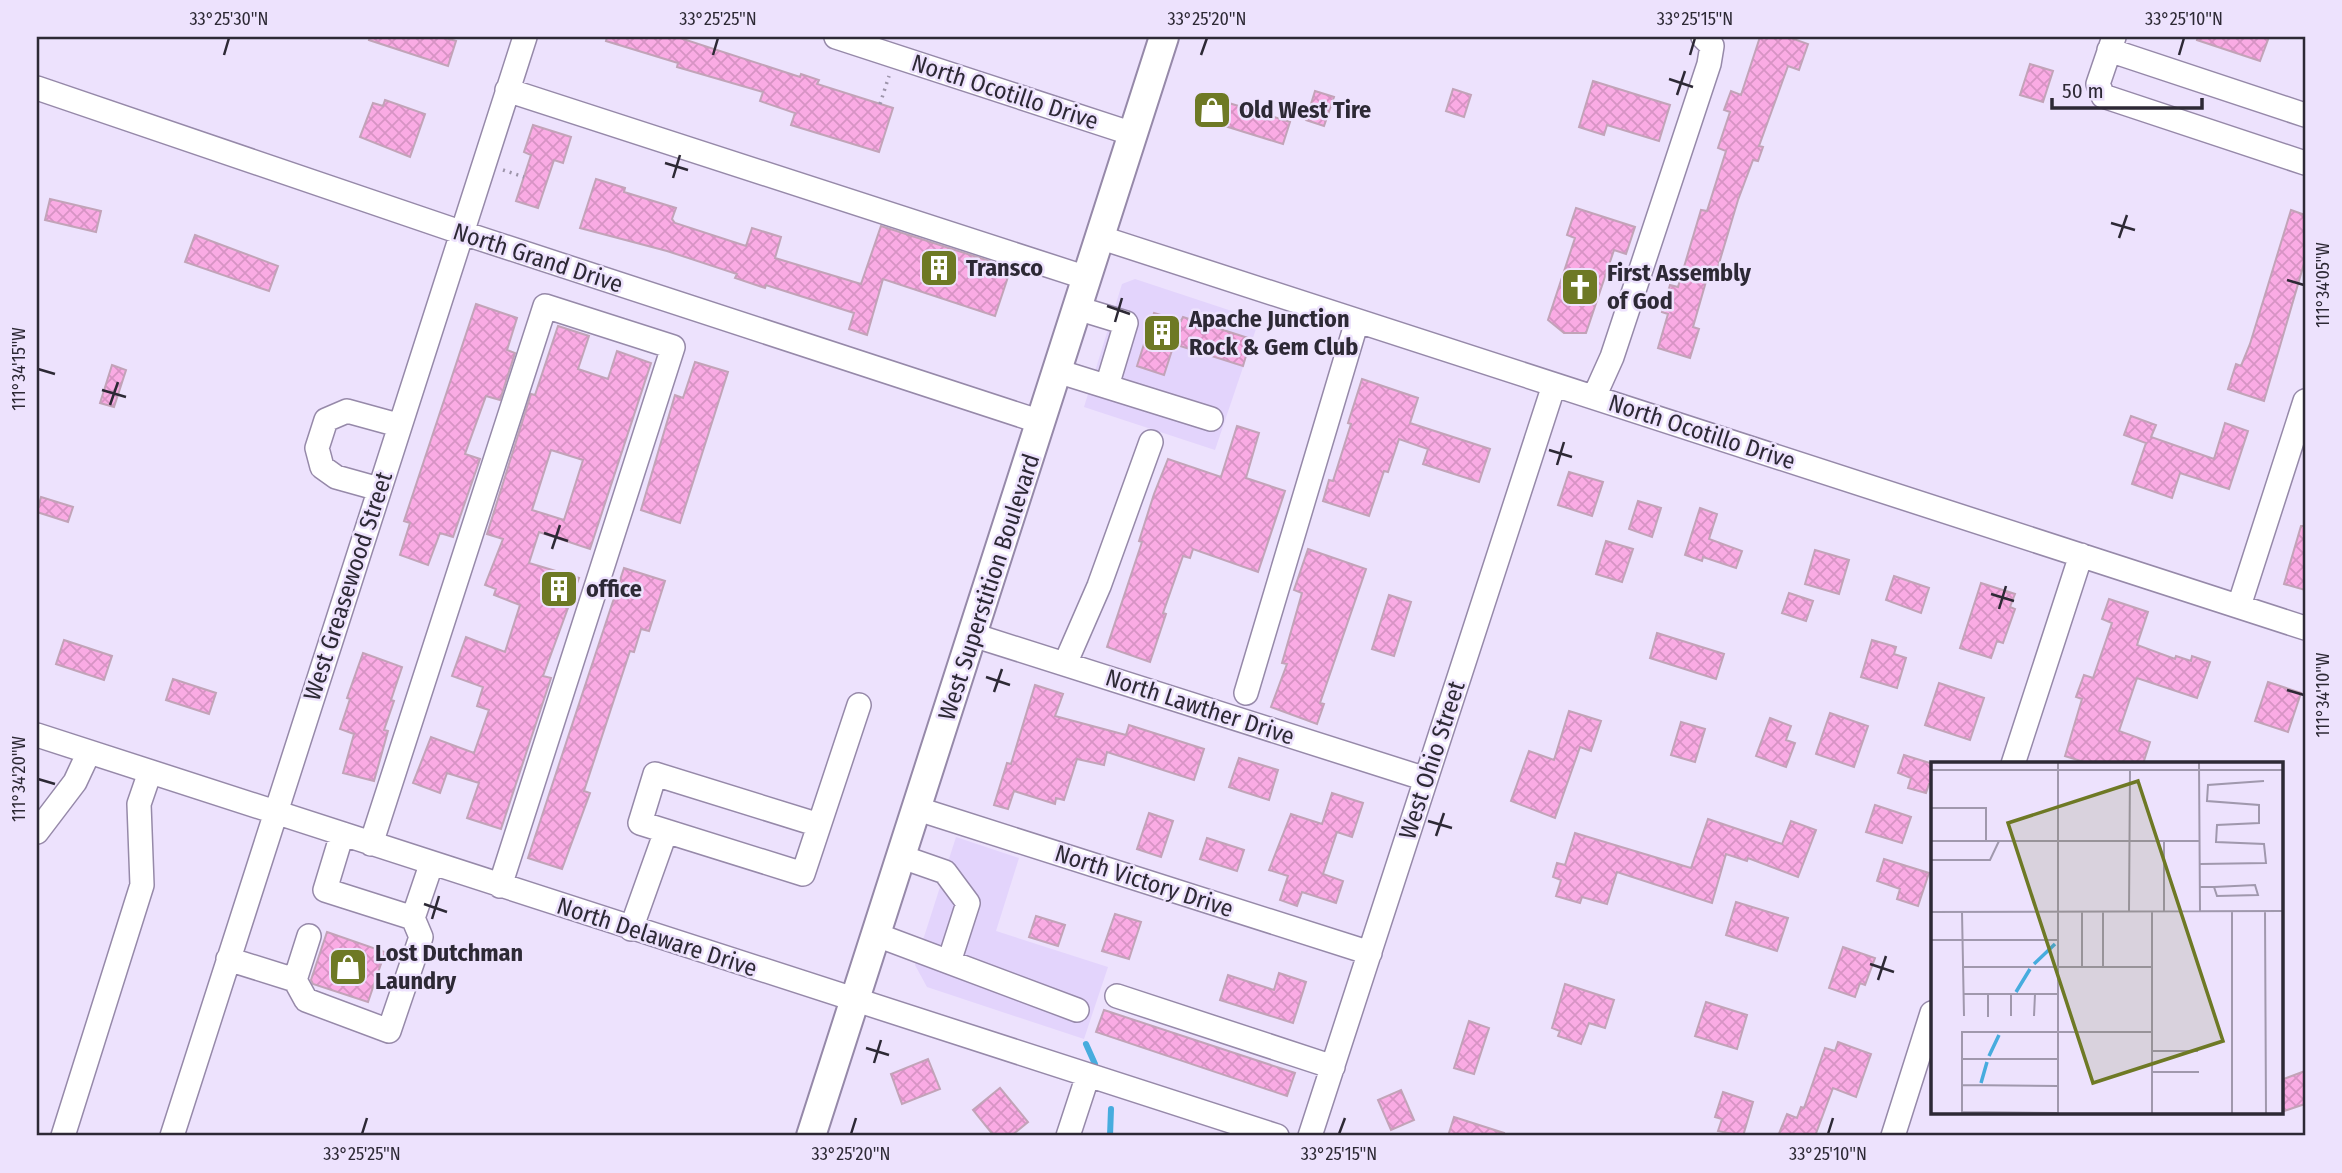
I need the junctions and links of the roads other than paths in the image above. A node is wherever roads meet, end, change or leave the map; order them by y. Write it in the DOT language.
graph roads {
  1 [pos="525,37"];
  2 [pos="836,37"];
  3 [pos="1164,37"];
  4 [pos="1703,37"];
  5 [pos="2112,43"];
  6 [pos="37,88"];
  7 [pos="507,90"];
  8 [pos="2305,115"];
  9 [pos="1133,134"];
  10 [pos="2305,163"];
  11 [pos="460,232"];
  12 [pos="1099,237"];
  13 [pos="1087,278"];
  14 [pos="1077,308"];
  15 [pos="1357,321"];
  16 [pos="1057,371"];
  17 [pos="1554,384"];
  18 [pos="1107,386"];
  19 [pos="1594,397"];
  20 [pos="2305,401"];
  21 [pos="1211,419"];
  22 [pos="1041,422"];
  23 [pos="398,425"];
  24 [pos="1151,442"];
  25 [pos="379,489"];
  26 [pos="2081,555"];
  27 [pos="2238,606"];
  28 [pos="2305,628"];
  29 [pos="973,635"];
  30 [pos="1065,664"];
  31 [pos="1246,693"];
  32 [pos="859,705"];
  33 [pos="37,735"];
  34 [pos="89,752"];
  35 [pos="2014,762"];
  36 [pos="150,772"];
  37 [pos="1426,779"];
  38 [pos="918,809"];
  39 [pos="276,813"];
  40 [pos="818,825"];
  41 [pos="666,831"];
  42 [pos="37,832"];
  43 [pos="342,834"];
  44 [pos="371,844"];
  45 [pos="902,857"];
  46 [pos="431,865"];
  47 [pos="500,886"];
  48 [pos="413,918"];
  49 [pos="631,929"];
  50 [pos="877,935"];
  51 [pos="309,936"];
  52 [pos="1370,953"];
  53 [pos="229,959"];
  54 [pos="949,962"];
  55 [pos="296,980"];
  56 [pos="1116,996"];
  57 [pos="855,1001"];
  58 [pos="1077,1010"];
  59 [pos="1931,1019"];
  60 [pos="1333,1067"];
  61 [pos="1088,1075"];
  62 [pos="63,1136"];
  63 [pos="172,1136"];
  64 [pos="811,1136"];
  65 [pos="1068,1136"];
  66 [pos="1277,1136"];
  67 [pos="1310,1136"];
  68 [pos="1893,1136"];
  1 -- 7 [label="street, West Greasewood Street"];
  2 -- 9 [label="street, North Ocotillo Drive"];
  3 -- 9 [label="main road, West Superstition Boulevard"];
  4 -- 19 [label="street"];
  5 -- 8 [label="street"];
  5 -- 10 [label="street"];
  6 -- 11 [label="street, North Grand Drive"];
  7 -- 11 [label="street, West Greasewood Street"];
  7 -- 13 [label="street"];
  9 -- 12 [label="main road, West Superstition Boulevard"];
  11 -- 22 [label="street, North Grand Drive"];
  11 -- 23 [label="street, West Greasewood Street"];
  12 -- 13 [label="main road, West Superstition Boulevard"];
  12 -- 15 [label="street, North Ocotillo Drive"];
  13 -- 14 [label="main road, West Superstition Boulevard"];
  14 -- 16 [label="main road, West Superstition Boulevard"];
  14 -- 18 [label="street"];
  15 -- 17 [label="street, North Ocotillo Drive"];
  15 -- 31 [label="street"];
  16 -- 18 [label="street"];
  16 -- 22 [label="main road, West Superstition Boulevard"];
  17 -- 19 [label="street, North Ocotillo Drive"];
  17 -- 37 [label="street, West Ohio Street"];
  18 -- 21 [label="street"];
  19 -- 26 [label="street, North Ocotillo Drive"];
  20 -- 27 [label="street"];
  22 -- 29 [label="main road, West Superstition Boulevard"];
  23 -- 25 [label="street, West Greasewood Street"];
  23 -- 25 [label="street"];
  24 -- 30 [label="street"];
  25 -- 39 [label="street, West Greasewood Street"];
  26 -- 27 [label="street, North Ocotillo Drive"];
  26 -- 35 [label="street"];
  27 -- 28 [label="street, North Ocotillo Drive"];
  29 -- 30 [label="street, North Lawther Drive"];
  29 -- 38 [label="main road, West Superstition Boulevard"];
  30 -- 37 [label="street, North Lawther Drive"];
  32 -- 40 [label="street"];
  33 -- 34 [label="street, North Delaware Drive"];
  34 -- 36 [label="street, North Delaware Drive"];
  34 -- 42 [label="street"];
  36 -- 39 [label="street, North Delaware Drive"];
  36 -- 62 [label="street"];
  37 -- 52 [label="street, West Ohio Street"];
  38 -- 45 [label="main road, West Superstition Boulevard"];
  38 -- 52 [label="street, North Victory Drive"];
  39 -- 43 [label="street, North Delaware Drive"];
  39 -- 53 [label="street, West Greasewood Street"];
  40 -- 41 [label="street"];
  40 -- 41 [label="street"];
  41 -- 49 [label="street"];
  43 -- 44 [label="street, North Delaware Drive"];
  43 -- 48 [label="street"];
  44 -- 46 [label="street, North Delaware Drive"];
  44 -- 47 [label="street"];
  45 -- 50 [label="main road, West Superstition Boulevard"];
  45 -- 54 [label="street"];
  46 -- 47 [label="street, North Delaware Drive"];
  46 -- 48 [label="street"];
  47 -- 49 [label="street, North Delaware Drive"];
  48 -- 55 [label="street"];
  49 -- 57 [label="street, North Delaware Drive"];
  50 -- 54 [label="street"];
  50 -- 57 [label="main road, West Superstition Boulevard"];
  51 -- 55 [label="street"];
  52 -- 60 [label="street, West Ohio Street"];
  53 -- 55 [label="street"];
  53 -- 63 [label="street, West Greasewood Street"];
  54 -- 58 [label="street"];
  56 -- 60 [label="street"];
  57 -- 61 [label="street, North Delaware Drive"];
  57 -- 64 [label="main road, West Superstition Boulevard"];
  59 -- 68 [label="street"];
  60 -- 67 [label="street, West Ohio Street"];
  61 -- 65 [label="street"];
  61 -- 66 [label="street, North Delaware Drive"];
}
